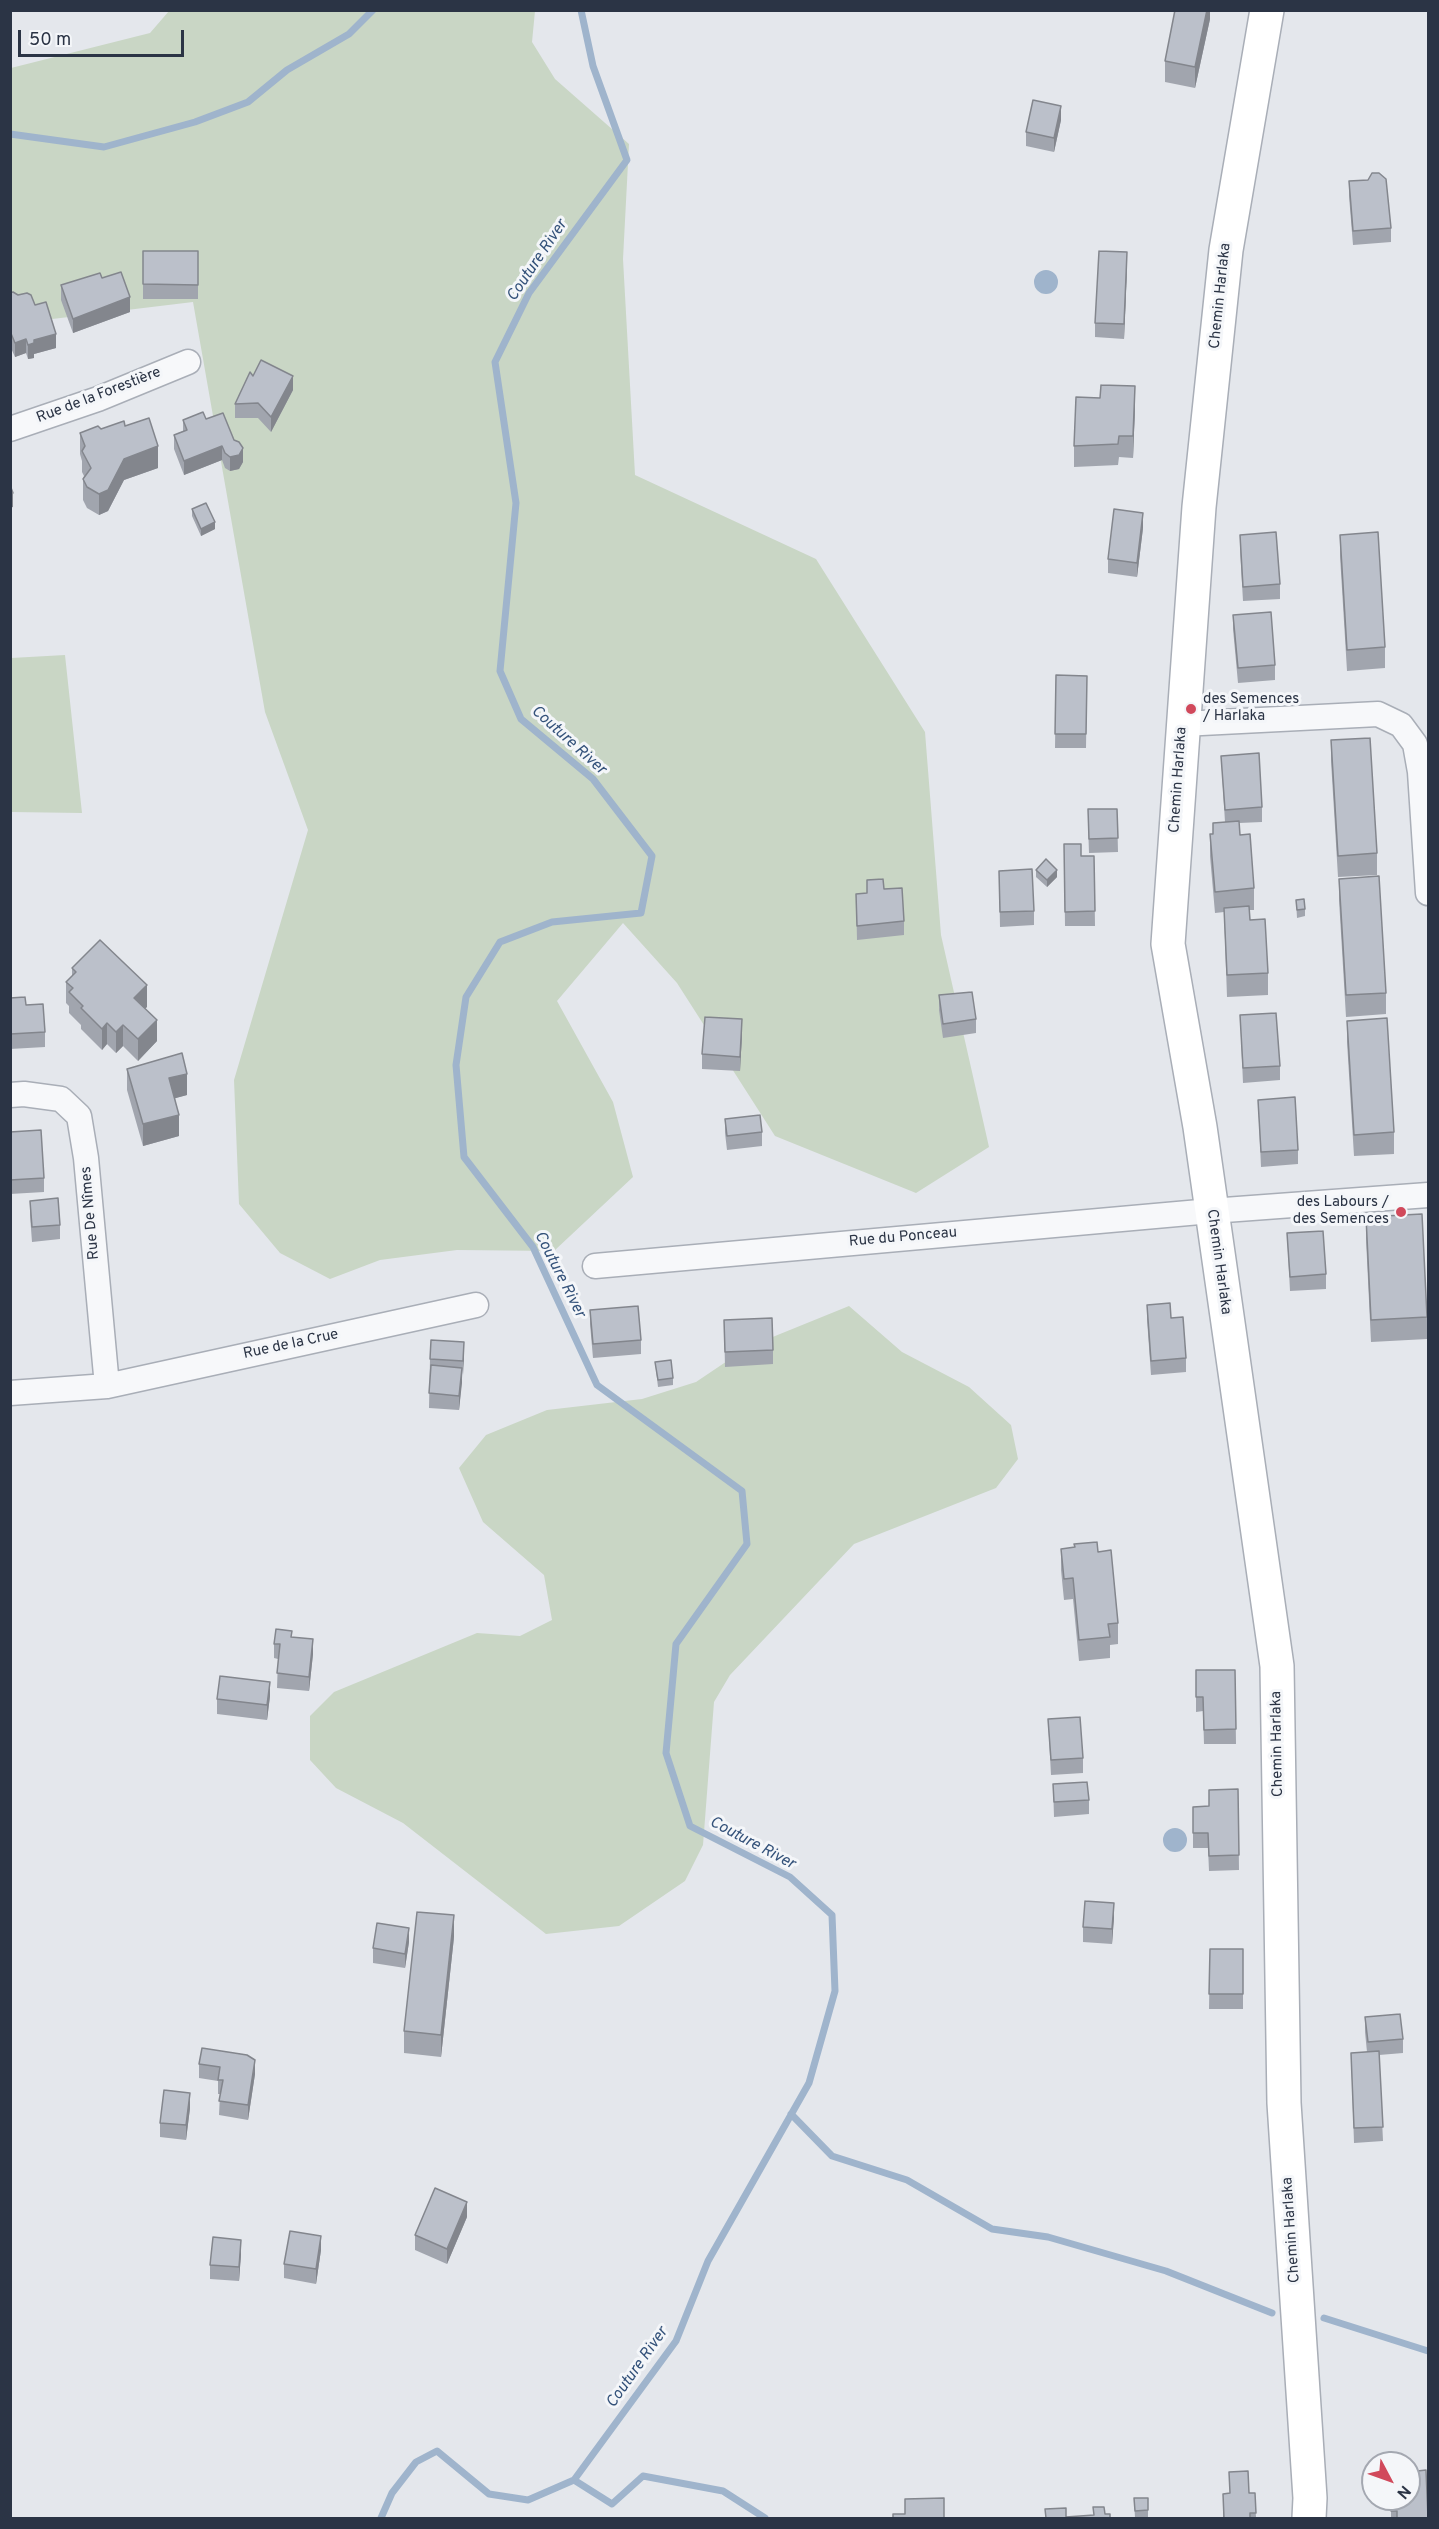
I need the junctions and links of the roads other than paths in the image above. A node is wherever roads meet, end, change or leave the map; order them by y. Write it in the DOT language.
graph roads {
  1 [pos="1267,10"];
  2 [pos="188,362"];
  3 [pos="10,429"];
  4 [pos="1182,724"];
  5 [pos="1428,893"];
  6 [pos="10,1095"];
  7 [pos="1428,1195"];
  8 [pos="1211,1210"];
  9 [pos="595,1266"];
  10 [pos="476,1305"];
  11 [pos="107,1386"];
  12 [pos="10,1393"];
  13 [pos="1309,2518"];
  1 -- 4 [label="street, Chemin Harlaka"];
  2 -- 3 [label="street, Rue de la Forestière"];
  4 -- 5 [label="street"];
  4 -- 8 [label="street, Chemin Harlaka"];
  6 -- 11 [label="street, Rue De Nîmes"];
  7 -- 8 [label="street, Rue du Ponceau"];
  8 -- 9 [label="street, Rue du Ponceau"];
  8 -- 13 [label="street, Chemin Harlaka"];
  10 -- 11 [label="street, Rue de la Crue"];
  11 -- 12 [label="street, Rue de la Crue"];
}
